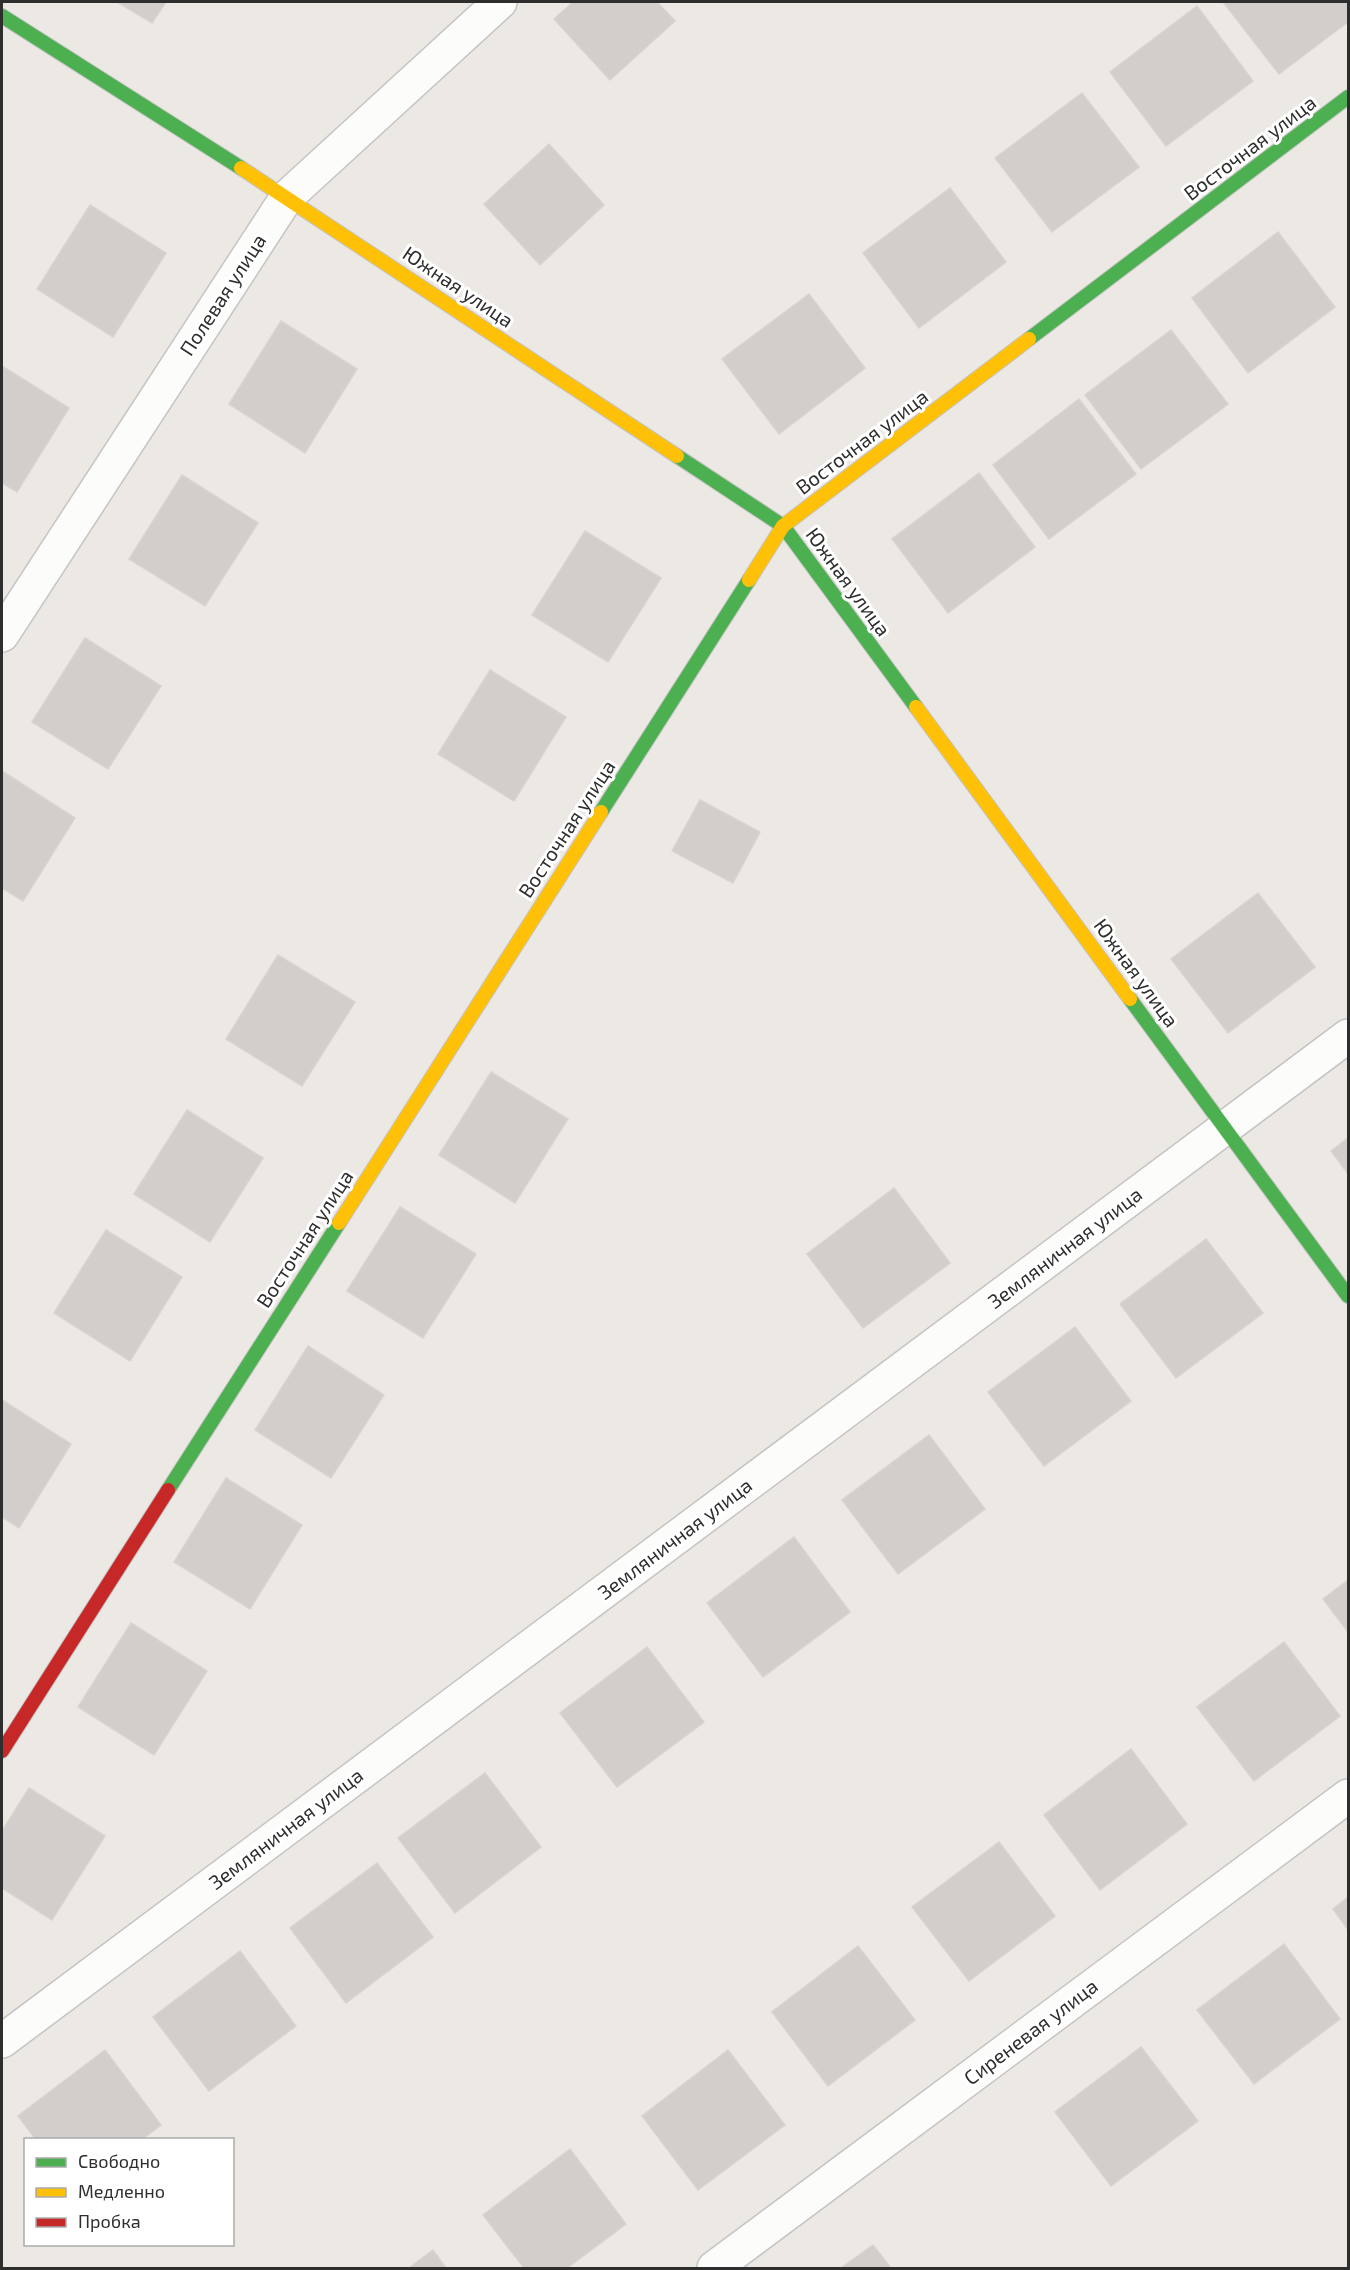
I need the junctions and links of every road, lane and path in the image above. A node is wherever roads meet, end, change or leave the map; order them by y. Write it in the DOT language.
graph roads {
  1 [pos="500,2"];
  2 [pos="2,16"];
  3 [pos="1348,97"];
  4 [pos="287,197"];
  5 [pos="783,526"];
  6 [pos="2,635"];
  7 [pos="1348,1036"];
  8 [pos="1226,1129"];
  9 [pos="1348,1296"];
  10 [pos="2,1751"];
  11 [pos="1348,1796"];
  12 [pos="2,2041"];
  13 [pos="714,2268"];
  1 -- 4 [label="street, Полевая улица"];
  2 -- 4 [label="street, Южная улица"];
  3 -- 5 [label="street, Восточная улица"];
  4 -- 5 [label="street, Южная улица"];
  4 -- 6 [label="street, Полевая улица"];
  5 -- 8 [label="street, Южная улица"];
  5 -- 10 [label="street, Восточная улица"];
  7 -- 8 [label="street, Земляничная улица"];
  8 -- 9 [label="street, Южная улица"];
  8 -- 12 [label="street, Земляничная улица"];
  11 -- 13 [label="street, Сиреневая улица"];
}
